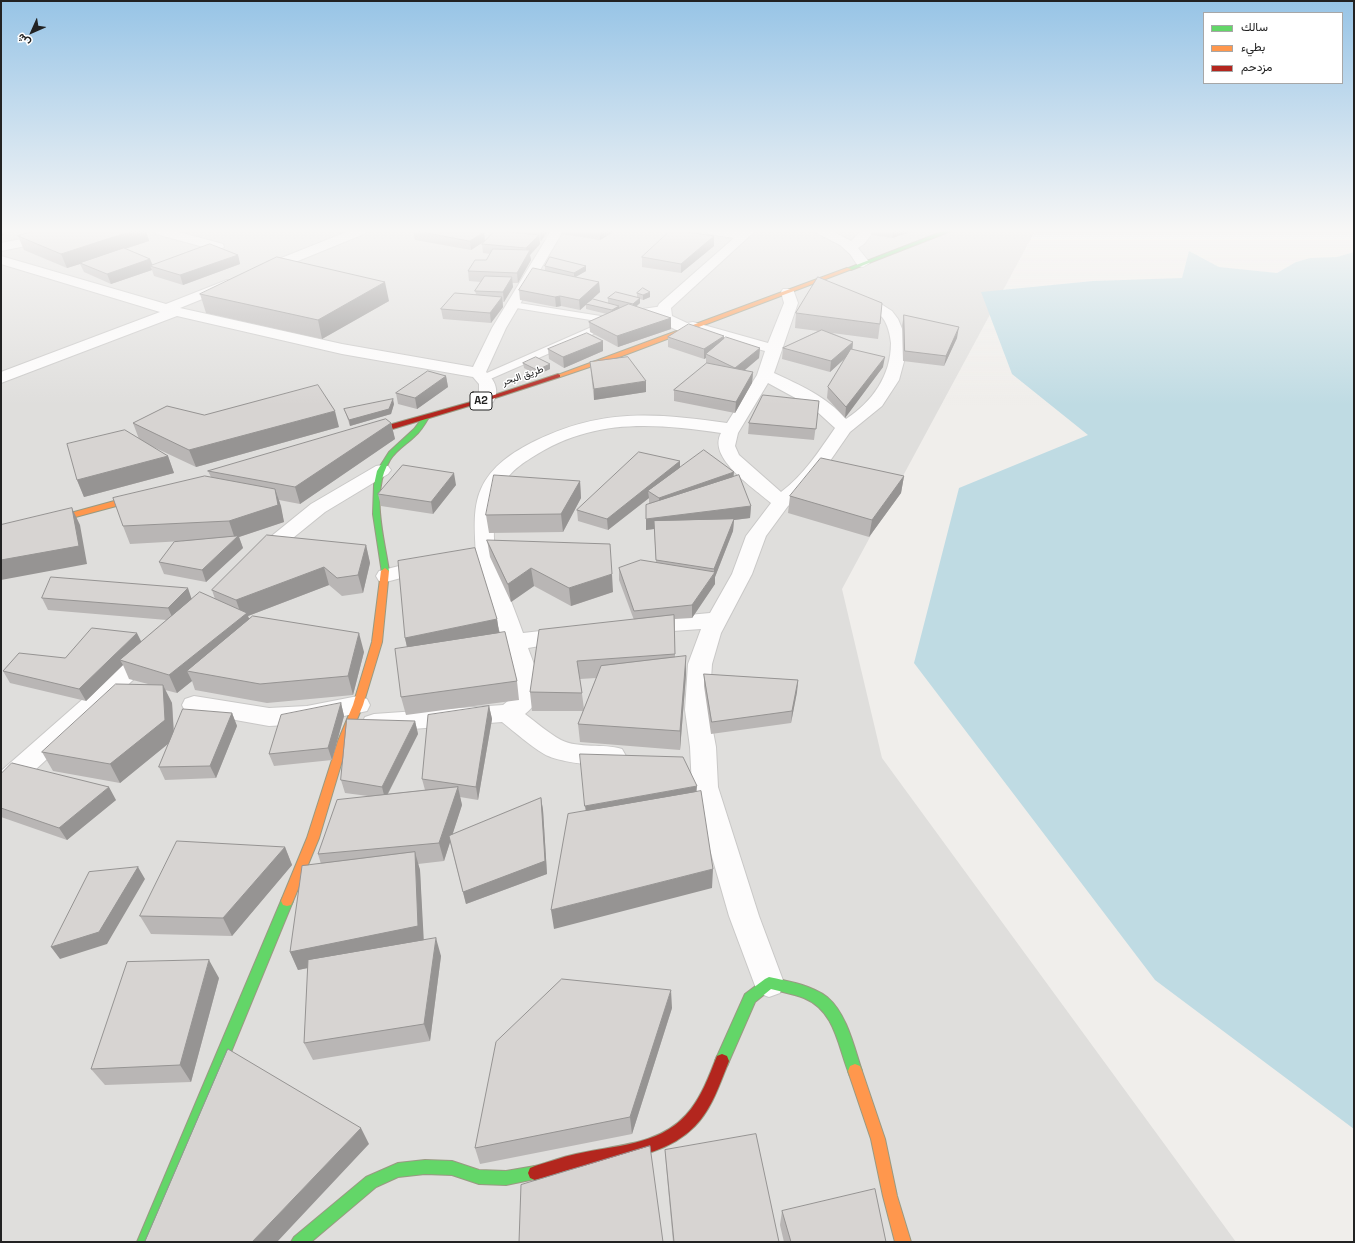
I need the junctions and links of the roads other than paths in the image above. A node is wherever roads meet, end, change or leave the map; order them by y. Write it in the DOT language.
graph roads {
  1 [pos="102,289"];
  2 [pos="217,289"];
  3 [pos="523,289"];
  4 [pos="683,289"];
  5 [pos="795,289"];
  6 [pos="828,289"];
  7 [pos="788,292"];
  8 [pos="513,305"];
  9 [pos="663,309"];
  10 [pos="170,310"];
  11 [pos="614,321"];
  12 [pos="690,328"];
  13 [pos="773,349"];
  14 [pos="765,375"];
  15 [pos="481,376"];
  16 [pos="1,378"];
  17 [pos="487,400"];
  18 [pos="426,417"];
  19 [pos="844,428"];
  20 [pos="732,429"];
  21 [pos="350,438"];
  22 [pos="382,470"];
  23 [pos="153,493"];
  24 [pos="781,502"];
  25 [pos="1,535"];
  26 [pos="486,560"];
  27 [pos="244,570"];
  28 [pos="386,576"];
  29 [pos="718,620"];
  30 [pos="624,629"];
  31 [pos="589,632"];
  32 [pos="354,640"];
  33 [pos="163,641"];
  34 [pos="377,642"];
  35 [pos="515,642"];
  36 [pos="194,705"];
  37 [pos="507,713"];
  38 [pos="355,715"];
  39 [pos="632,757"];
  40 [pos="1,786"];
  41 [pos="769,983"];
  42 [pos="145,1242"];
  43 [pos="299,1242"];
  44 [pos="903,1242"];
  1 -- 10 [label="street"];
  2 -- 10 [label="street"];
  3 -- 8 [label="street"];
  4 -- 9 [label="street"];
  5 -- 7 [label="street, طريق البحر / A2"];
  6 -- 19 [label="street"];
  7 -- 12 [label="street, طريق البحر / A2"];
  7 -- 13 [label="street"];
  8 -- 11 [label="lane"];
  8 -- 15 [label="street"];
  9 -- 11 [label="lane"];
  9 -- 12 [label="street"];
  10 -- 15 [label="street"];
  10 -- 16 [label="street"];
  11 -- 15 [label="lane"];
  12 -- 13 [label="street"];
  12 -- 17 [label="street, طريق البحر / A2"];
  13 -- 14 [label="street"];
  14 -- 19 [label="street"];
  14 -- 20 [label="street"];
  15 -- 17 [label="street"];
  17 -- 18 [label="street, طريق البحر / A2"];
  18 -- 21 [label="street, طريق البحر / A2"];
  18 -- 22 [label="street"];
  19 -- 24 [label="street"];
  20 -- 24 [label="street"];
  20 -- 26 [label="street"];
  22 -- 27 [label="street"];
  22 -- 28 [label="street"];
  23 -- 25 [label="street"];
  24 -- 29 [label="street"];
  26 -- 28 [label="street"];
  26 -- 35 [label="street"];
  28 -- 34 [label="street"];
  29 -- 30 [label="street"];
  29 -- 41 [label="street"];
  31 -- 35 [label="street"];
  32 -- 34 [label="street"];
  33 -- 40 [label="street"];
  34 -- 38 [label="street"];
  35 -- 37 [label="street"];
  36 -- 38 [label="street"];
  37 -- 38 [label="street"];
  37 -- 39 [label="street"];
  38 -- 42 [label="street"];
  41 -- 43 [label="street"];
  41 -- 44 [label="street"];
}
